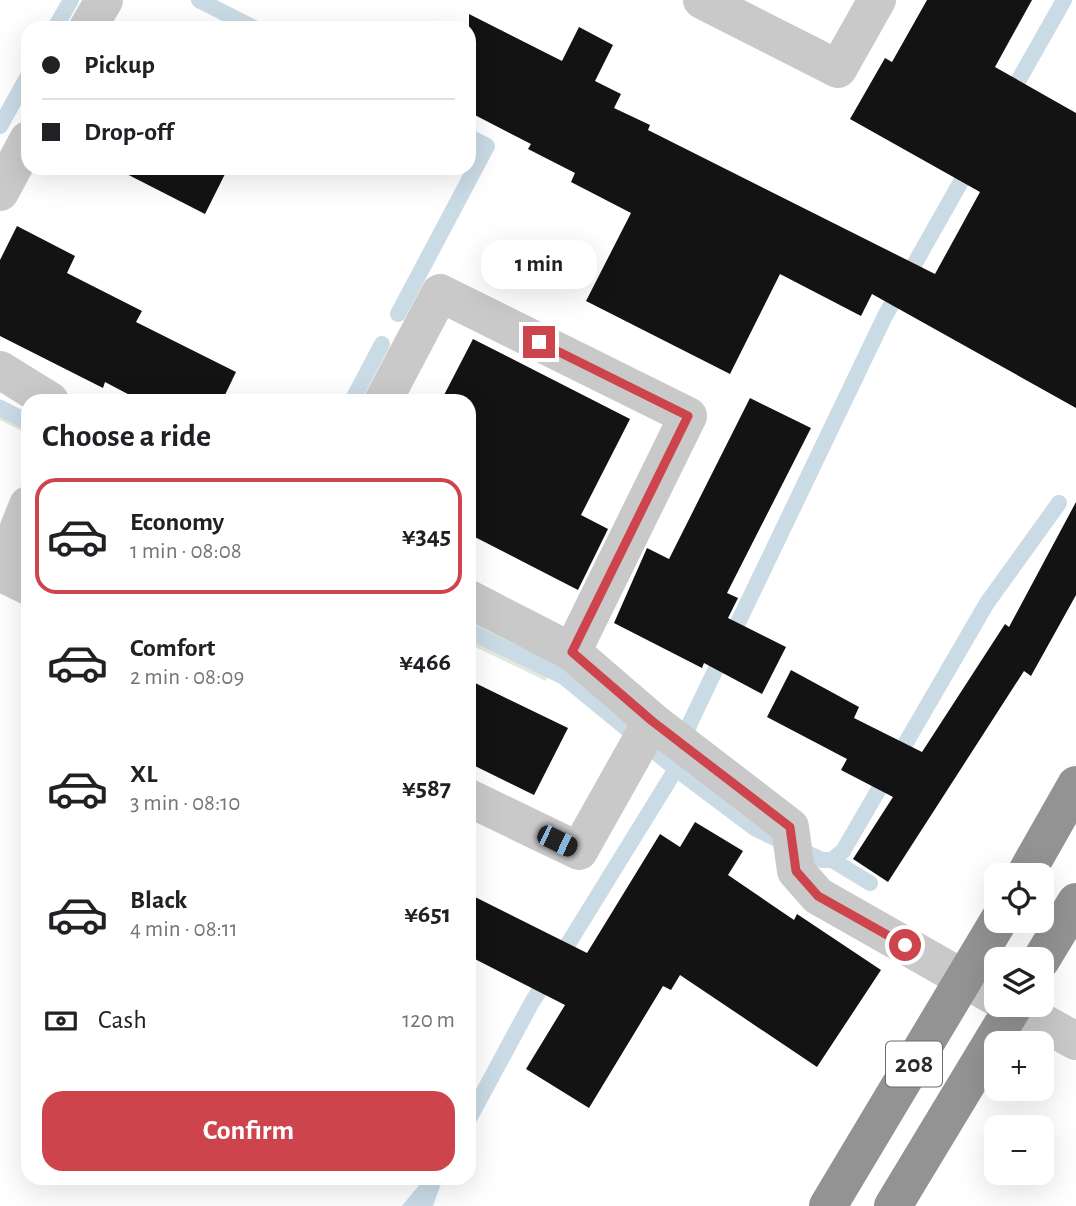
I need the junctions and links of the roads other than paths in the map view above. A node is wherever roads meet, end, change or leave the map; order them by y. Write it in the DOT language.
graph roads {
  1 [pos="104,0"];
  2 [pos="702,0"];
  3 [pos="877,0"];
  4 [pos="93,21"];
  5 [pos="14,136"];
  6 [pos="0,192"];
  7 [pos="0,370"];
  8 [pos="39,394"];
  9 [pos="387,394"];
  10 [pos="21,523"];
  11 [pos="21,583"];
  12 [pos="476,603"];
  13 [pos="572,652"];
  14 [pos="667,734"];
  15 [pos="1076,785"];
  16 [pos="476,801"];
  17 [pos="1032,863"];
  18 [pos="1076,902"];
  19 [pos="1049,947"];
  20 [pos="984,990"];
  21 [pos="985,1017"];
  22 [pos="991,1017"];
  23 [pos="1033,1017"];
  24 [pos="1076,1041"];
  25 [pos="828,1206"];
  26 [pos="893,1206"];
  1 -- 4 [label="street"];
  2 -- 3 [label="street"];
  5 -- 6 [label="street"];
  7 -- 8 [label="street"];
  9 -- 13 [label="street"];
  10 -- 11 [label="street"];
  12 -- 13 [label="street"];
  13 -- 14 [label="street"];
  14 -- 16 [label="street"];
  14 -- 20 [label="street"];
  15 -- 17 [label="highway"];
  18 -- 19 [label="highway"];
  21 -- 25 [label="highway, 208"];
  22 -- 26 [label="highway, 208"];
  23 -- 24 [label="street"];
}
